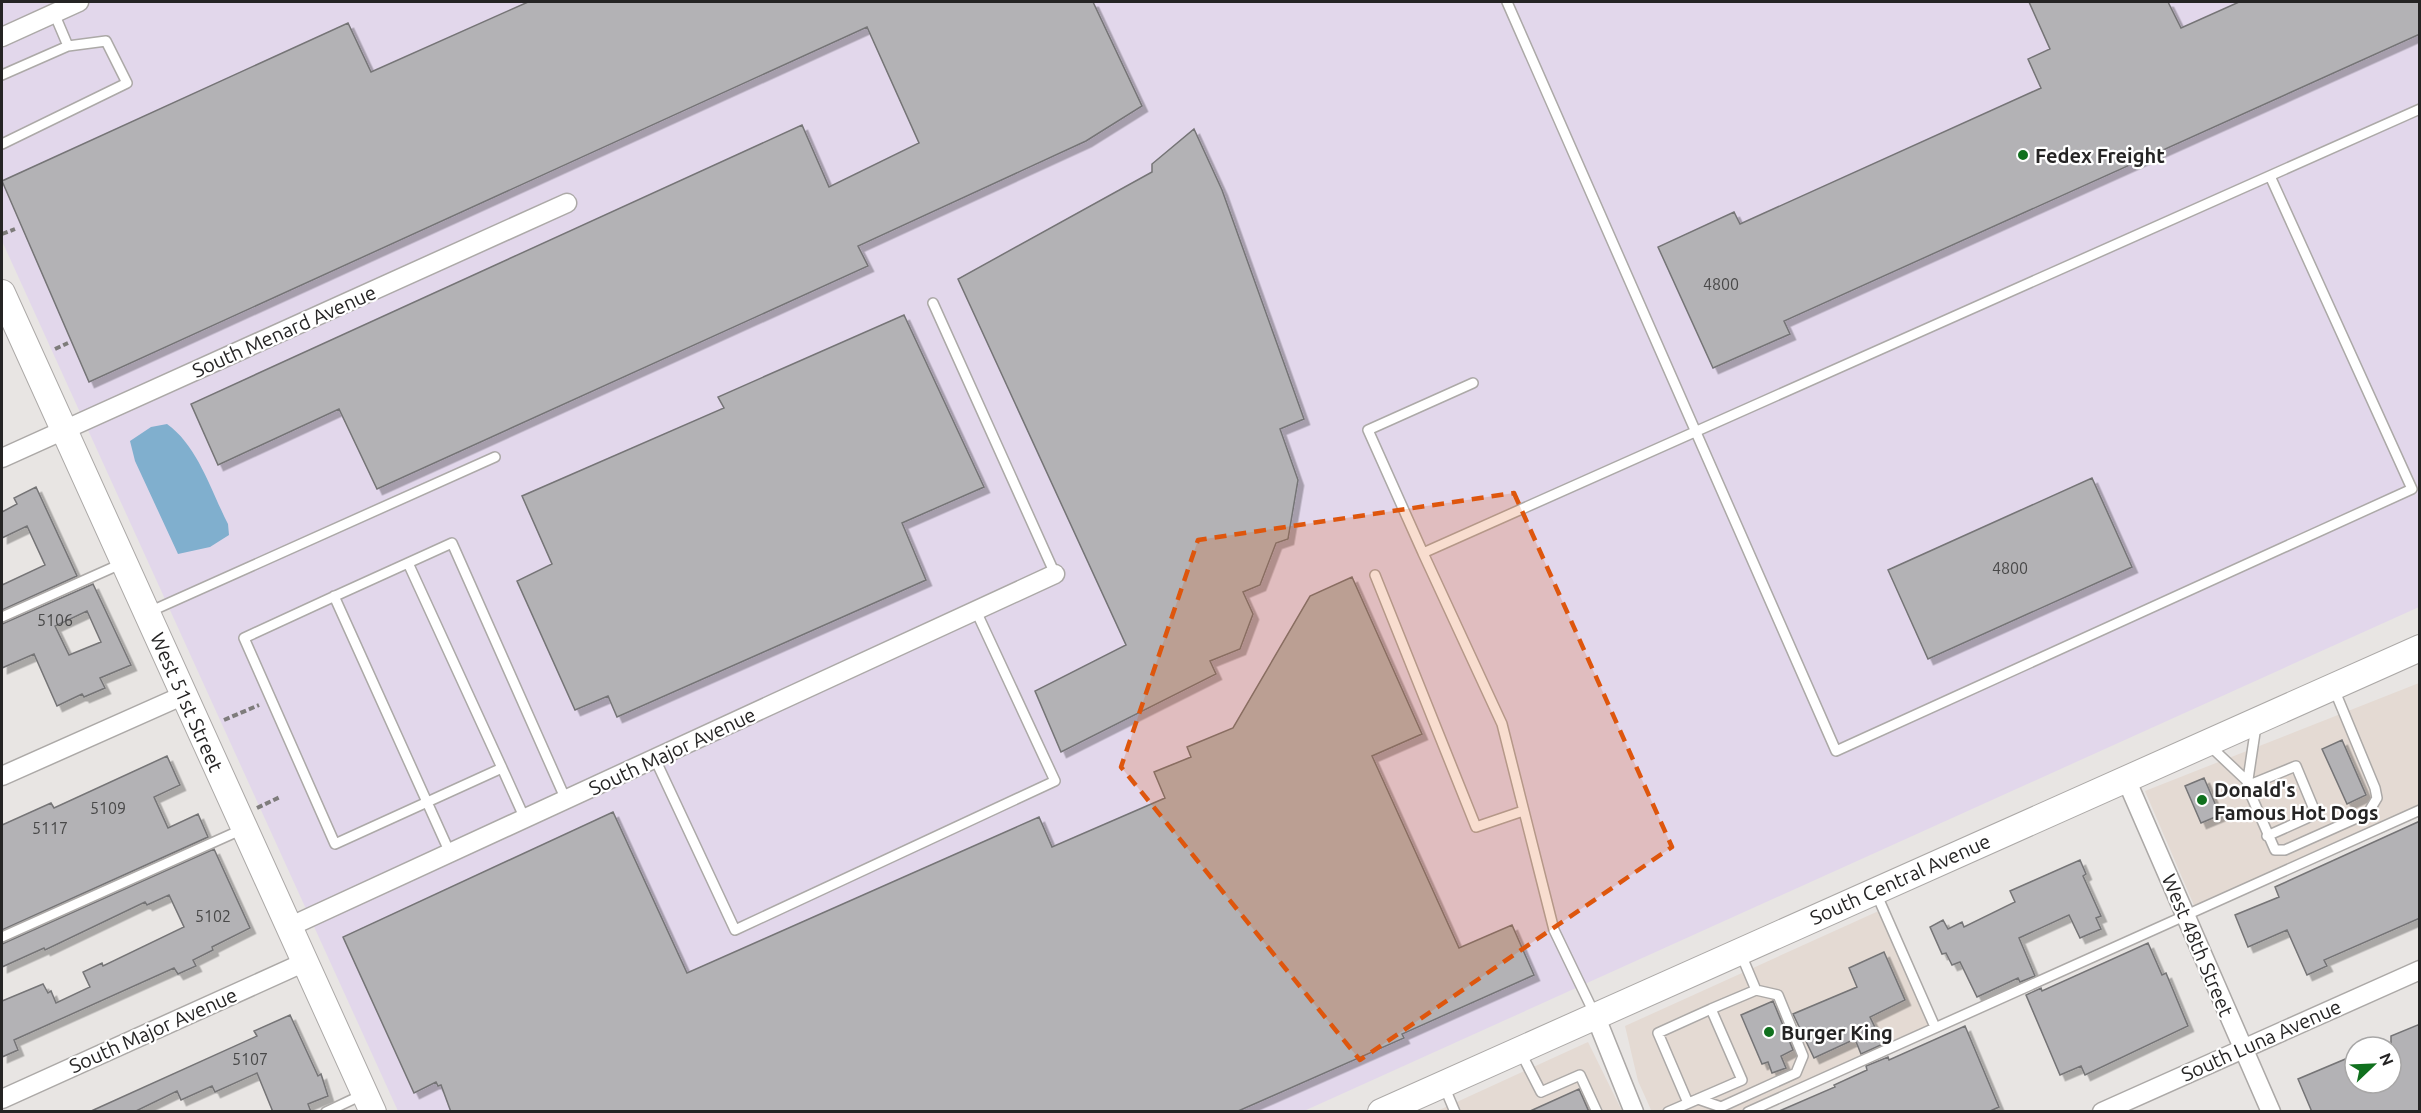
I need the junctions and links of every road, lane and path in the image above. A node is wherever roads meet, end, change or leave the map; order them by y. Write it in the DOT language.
graph roads {
  1 [pos="79,2"];
  2 [pos="1507,2"];
  3 [pos="54,13"];
  4 [pos="2,37"];
  5 [pos="68,46"];
  6 [pos="2,75"];
  7 [pos="2420,109"];
  8 [pos="2,144"];
  9 [pos="2270,176"];
  10 [pos="567,203"];
  11 [pos="15,228"];
  12 [pos="2,234"];
  13 [pos="2,295"];
  14 [pos="933,303"];
  15 [pos="68,343"];
  16 [pos="55,349"];
  17 [pos="1473,383"];
  18 [pos="1695,429"];
  19 [pos="63,430"];
  20 [pos="2,458"];
  21 [pos="495,458"];
  22 [pos="1423,553"];
  23 [pos="124,562"];
  24 [pos="408,563"];
  25 [pos="1055,574"];
  26 [pos="1375,575"];
  27 [pos="334,596"];
  28 [pos="976,611"];
  29 [pos="147,613"];
  30 [pos="2,617"];
  31 [pos="2420,648"];
  32 [pos="2333,686"];
  33 [pos="184,695"];
  34 [pos="262,703"];
  35 [pos="224,720"];
  36 [pos="2257,720"];
  37 [pos="2206,742"];
  38 [pos="655,759"];
  39 [pos="502,768"];
  40 [pos="2,776"];
  41 [pos="2126,779"];
  42 [pos="2246,783"];
  43 [pos="280,797"];
  44 [pos="566,800"];
  45 [pos="427,802"];
  46 [pos="2420,810"];
  47 [pos="1523,811"];
  48 [pos="251,818"];
  49 [pos="525,819"];
  50 [pos="2267,836"];
  51 [pos="450,853"];
  52 [pos="1875,890"];
  53 [pos="2185,915"];
  54 [pos="290,927"];
  55 [pos="2,937"];
  56 [pos="1739,951"];
  57 [pos="305,962"];
  58 [pos="2420,970"];
  59 [pos="1756,990"];
  60 [pos="1712,1009"];
  61 [pos="1595,1015"];
  62 [pos="1935,1027"];
  63 [pos="2243,1048"];
  64 [pos="1519,1049"];
  65 [pos="1443,1084"];
  66 [pos="2,1099"];
  67 [pos="1698,1099"];
  68 [pos="369,1103"];
  69 [pos="1688,1103"];
  70 [pos="326,1112"];
  71 [pos="1381,1112"];
  72 [pos="1455,1112"];
  73 [pos="1597,1112"];
  74 [pos="1634,1112"];
  75 [pos="1668,1112"];
  76 [pos="1748,1112"];
  77 [pos="2102,1112"];
  78 [pos="2271,1112"];
  1 -- 3 [label="street"];
  2 -- 18 [label="lane"];
  3 -- 4 [label="street"];
  3 -- 5 [label="lane"];
  5 -- 6 [label="lane"];
  5 -- 8 [label="lane"];
  7 -- 9 [label="lane"];
  9 -- 18 [label="lane"];
  9 -- 18 [label="lane"];
  10 -- 19 [label="street, South Menard Avenue"];
  11 -- 12 [label="path"];
  13 -- 19 [label="main road, West 51st Street"];
  14 -- 25 [label="lane"];
  15 -- 16 [label="path"];
  17 -- 22 [label="lane"];
  18 -- 22 [label="lane"];
  19 -- 20 [label="street, South Menard Avenue"];
  19 -- 23 [label="main road, West 51st Street"];
  21 -- 29 [label="lane"];
  22 -- 47 [label="lane"];
  23 -- 29 [label="main road, West 51st Street"];
  23 -- 30 [label="lane"];
  24 -- 27 [label="lane"];
  24 -- 39 [label="lane"];
  24 -- 44 [label="lane"];
  25 -- 28 [label="street, South Major Avenue"];
  26 -- 47 [label="lane"];
  27 -- 45 [label="lane"];
  27 -- 45 [label="lane"];
  28 -- 38 [label="street, South Major Avenue"];
  28 -- 38 [label="lane"];
  29 -- 33 [label="main road, West 51st Street"];
  31 -- 32 [label="main road, South Central Avenue"];
  32 -- 36 [label="main road, South Central Avenue"];
  32 -- 50 [label="lane"];
  33 -- 40 [label="street"];
  33 -- 48 [label="main road, West 51st Street"];
  34 -- 35 [label="path"];
  36 -- 37 [label="main road, South Central Avenue"];
  36 -- 42 [label="lane"];
  37 -- 41 [label="main road, South Central Avenue"];
  37 -- 42 [label="lane"];
  38 -- 44 [label="street, South Major Avenue"];
  39 -- 45 [label="lane"];
  39 -- 49 [label="lane"];
  41 -- 52 [label="main road, South Central Avenue"];
  41 -- 53 [label="street, West 48th Street"];
  42 -- 50 [label="lane"];
  42 -- 50 [label="lane"];
  43 -- 48 [label="path"];
  44 -- 49 [label="street, South Major Avenue"];
  45 -- 51 [label="lane"];
  46 -- 53 [label="lane"];
  47 -- 61 [label="lane"];
  48 -- 54 [label="main road, West 51st Street"];
  48 -- 55 [label="lane"];
  49 -- 51 [label="street, South Major Avenue"];
  51 -- 54 [label="street, South Major Avenue"];
  52 -- 56 [label="main road, South Central Avenue"];
  52 -- 62 [label="lane"];
  53 -- 62 [label="lane"];
  53 -- 63 [label="street, West 48th Street"];
  54 -- 57 [label="main road, West 51st Street"];
  56 -- 59 [label="lane"];
  56 -- 61 [label="main road, South Central Avenue"];
  57 -- 66 [label="street, South Major Avenue"];
  57 -- 68 [label="main road, West 51st Street"];
  58 -- 63 [label="street, South Luna Avenue"];
  59 -- 60 [label="lane"];
  59 -- 67 [label="lane"];
  60 -- 67 [label="lane"];
  60 -- 69 [label="lane"];
  61 -- 64 [label="main road, South Central Avenue"];
  61 -- 74 [label="street"];
  62 -- 76 [label="lane"];
  63 -- 77 [label="street, South Luna Avenue"];
  63 -- 78 [label="street, West 48th Street"];
  64 -- 65 [label="main road, South Central Avenue"];
  64 -- 73 [label="lane"];
  65 -- 71 [label="main road, South Central Avenue"];
  65 -- 72 [label="lane"];
  67 -- 69 [label="lane"];
  68 -- 70 [label="lane"];
  69 -- 75 [label="lane"];
}
